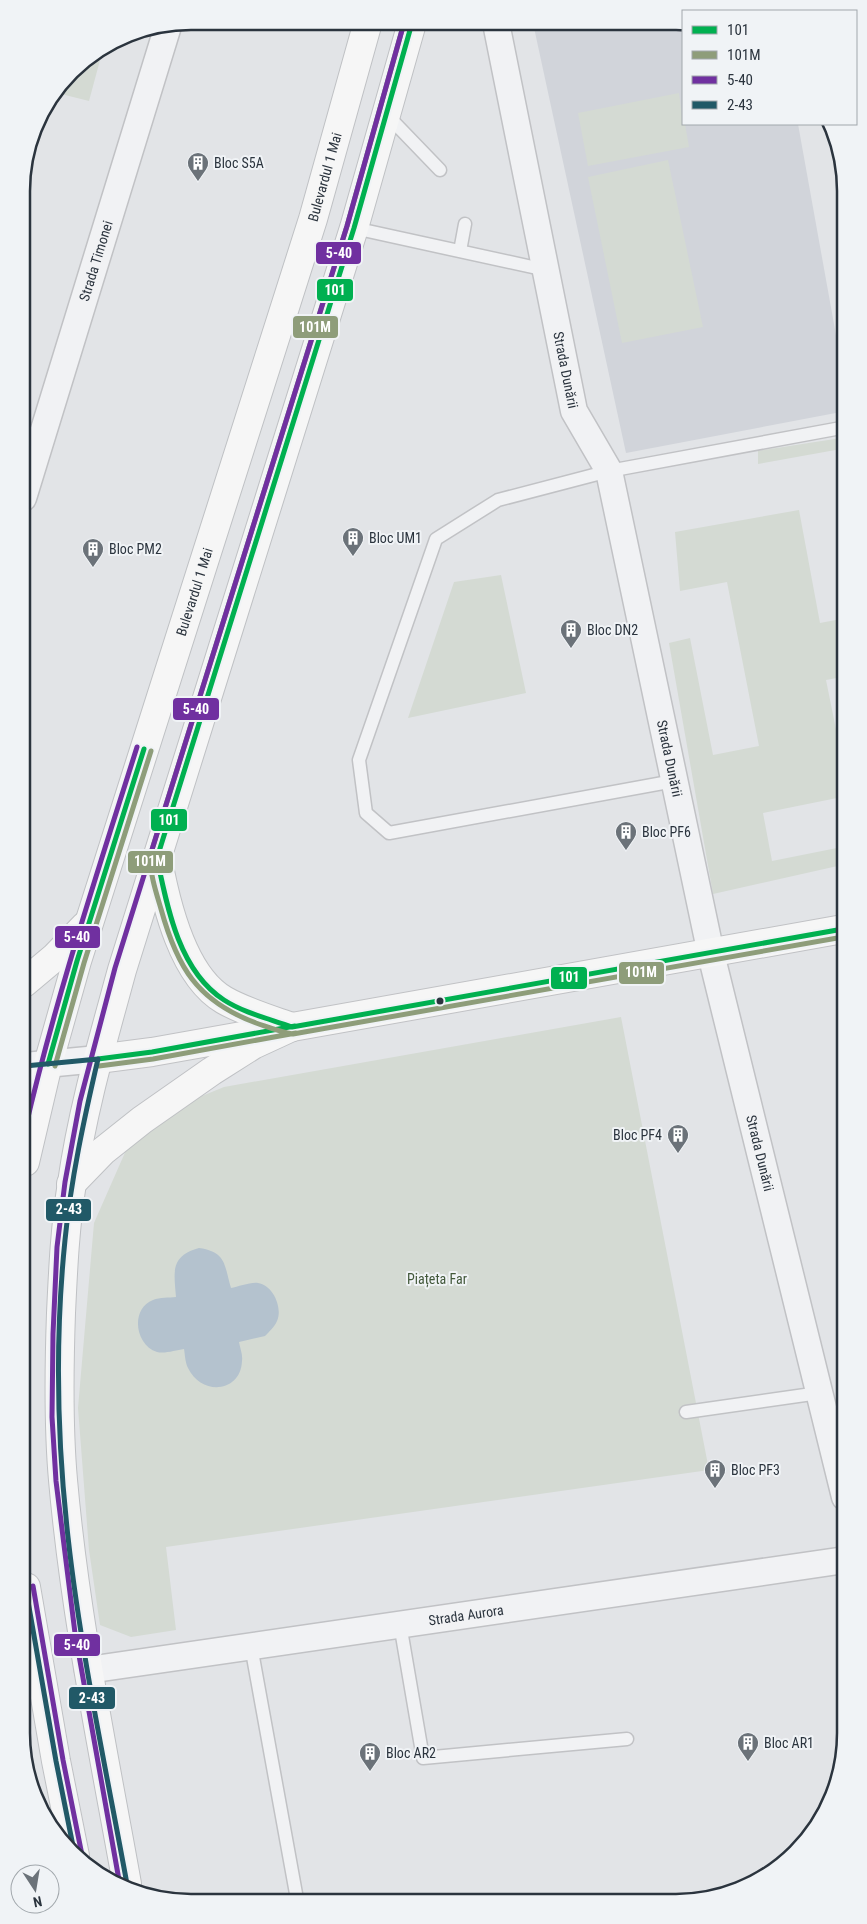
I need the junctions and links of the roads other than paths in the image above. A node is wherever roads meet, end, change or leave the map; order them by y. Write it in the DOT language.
graph roads {
  1 [pos="366,30"];
  2 [pos="410,30"];
  3 [pos="497,30"];
  4 [pos="166,32"];
  5 [pos="386,114"];
  6 [pos="440,170"];
  7 [pos="465,224"];
  8 [pos="354,228"];
  9 [pos="460,251"];
  10 [pos="546,270"];
  11 [pos="837,429"];
  12 [pos="30,452"];
  13 [pos="609,471"];
  14 [pos="674,781"];
  15 [pos="157,858"];
  16 [pos="90,921"];
  17 [pos="837,930"];
  18 [pos="711,954"];
  19 [pos="30,978"];
  20 [pos="292,1027"];
  21 [pos="98,1059"];
  22 [pos="36,1065"];
  23 [pos="30,1118"];
  24 [pos="71,1184"];
  25 [pos="819,1393"];
  26 [pos="686,1412"];
  27 [pos="837,1468"];
  28 [pos="837,1561"];
  29 [pos="30,1610"];
  30 [pos="400,1624"];
  31 [pos="251,1646"];
  32 [pos="88,1670"];
  33 [pos="627,1739"];
  34 [pos="72,1841"];
  35 [pos="126,1879"];
  36 [pos="296,1894"];
  1 -- 16 [label="main road, Bulevardul 1 Mai"];
  2 -- 5 [label="main road"];
  3 -- 10 [label="street, Strada Dunării"];
  4 -- 12 [label="street, Strada Timonei"];
  5 -- 6 [label="lane"];
  5 -- 8 [label="main road"];
  7 -- 9 [label="lane"];
  8 -- 9 [label="lane"];
  8 -- 15 [label="main road"];
  9 -- 10 [label="lane"];
  10 -- 13 [label="street, Strada Dunării"];
  11 -- 13 [label="lane"];
  13 -- 14 [label="street, Strada Dunării"];
  13 -- 14 [label="lane"];
  14 -- 18 [label="street, Strada Dunării"];
  15 -- 20 [label="main road"];
  15 -- 21 [label="main road"];
  16 -- 19 [label="main road"];
  16 -- 22 [label="main road, Bulevardul 1 Mai"];
  17 -- 18 [label="main road"];
  18 -- 20 [label="main road"];
  18 -- 25 [label="street, Strada Dunării"];
  20 -- 21 [label="main road"];
  20 -- 24 [label="main road"];
  21 -- 22 [label="street"];
  21 -- 24 [label="main road"];
  22 -- 23 [label="main road, Bulevardul 1 Mai"];
  24 -- 32 [label="main road"];
  25 -- 26 [label="lane"];
  25 -- 27 [label="street, Strada Dunării"];
  28 -- 30 [label="street, Strada Aurora"];
  29 -- 34 [label="main road"];
  30 -- 31 [label="street, Strada Aurora"];
  30 -- 33 [label="lane"];
  31 -- 32 [label="street, Strada Aurora"];
  31 -- 36 [label="lane"];
  32 -- 35 [label="main road"];
}
